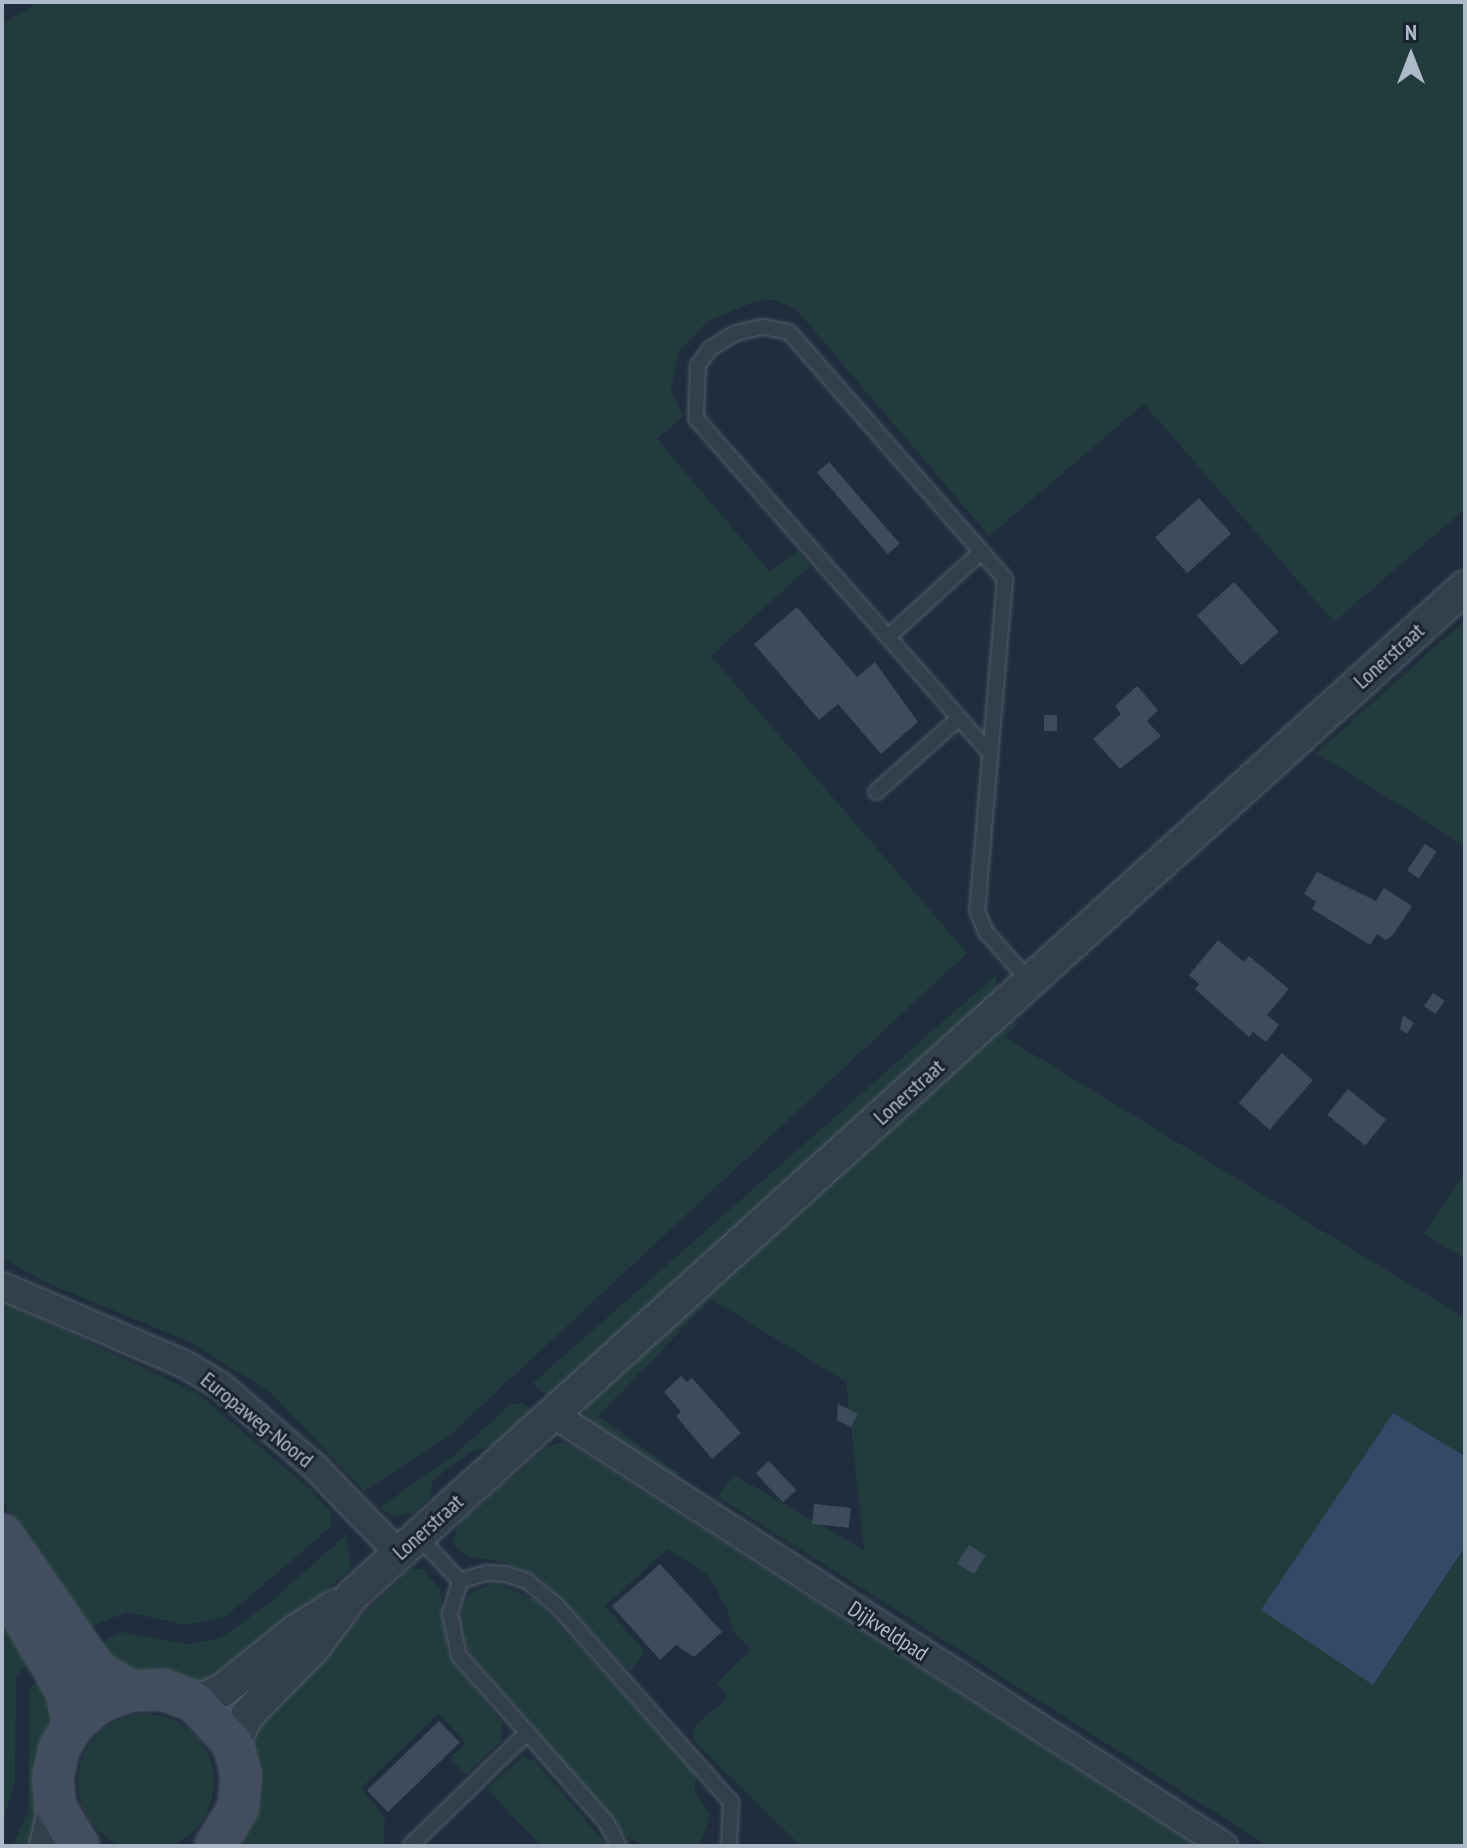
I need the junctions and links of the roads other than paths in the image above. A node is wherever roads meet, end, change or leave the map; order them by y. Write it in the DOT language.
graph roads {
  1 [pos="981,552"];
  2 [pos="1465,587"];
  3 [pos="888,637"];
  4 [pos="959,718"];
  5 [pos="989,752"];
  6 [pos="876,792"];
  7 [pos="1030,982"];
  8 [pos="2,1286"];
  9 [pos="553,1414"];
  10 [pos="2,1534"];
  11 [pos="408,1544"];
  12 [pos="2,1581"];
  13 [pos="460,1581"];
  14 [pos="352,1596"];
  15 [pos="130,1691"];
  16 [pos="195,1702"];
  17 [pos="73,1725"];
  18 [pos="527,1733"];
  19 [pos="233,1743"];
  20 [pos="55,1806"];
  21 [pos="222,1843"];
  22 [pos="46,1846"];
  23 [pos="79,1846"];
  24 [pos="410,1846"];
  25 [pos="619,1846"];
  26 [pos="729,1846"];
  27 [pos="1224,1846"];
  1 -- 3 [label="lane"];
  1 -- 3 [label="lane"];
  1 -- 5 [label="lane"];
  2 -- 7 [label="street, Lonerstraat"];
  3 -- 4 [label="lane"];
  4 -- 5 [label="lane"];
  4 -- 6 [label="lane"];
  5 -- 7 [label="lane"];
  7 -- 9 [label="street, Lonerstraat"];
  8 -- 11 [label="street, Europaweg-Noord"];
  9 -- 11 [label="street, Lonerstraat"];
  9 -- 27 [label="street, Dijkveldpad"];
  10 -- 15 [label="main road"];
  11 -- 13 [label="lane"];
  11 -- 14 [label="street, Lonerstraat"];
  12 -- 17 [label="main road"];
  13 -- 18 [label="lane"];
  13 -- 26 [label="lane"];
  14 -- 16 [label="street, Lonerstraat"];
  14 -- 19 [label="street, Lonerstraat"];
  15 -- 16 [label="main road"];
  15 -- 17 [label="main road"];
  16 -- 19 [label="main road"];
  17 -- 20 [label="main road"];
  18 -- 24 [label="lane"];
  18 -- 25 [label="lane"];
  19 -- 21 [label="main road"];
  20 -- 22 [label="street"];
  20 -- 23 [label="main road"];
}
